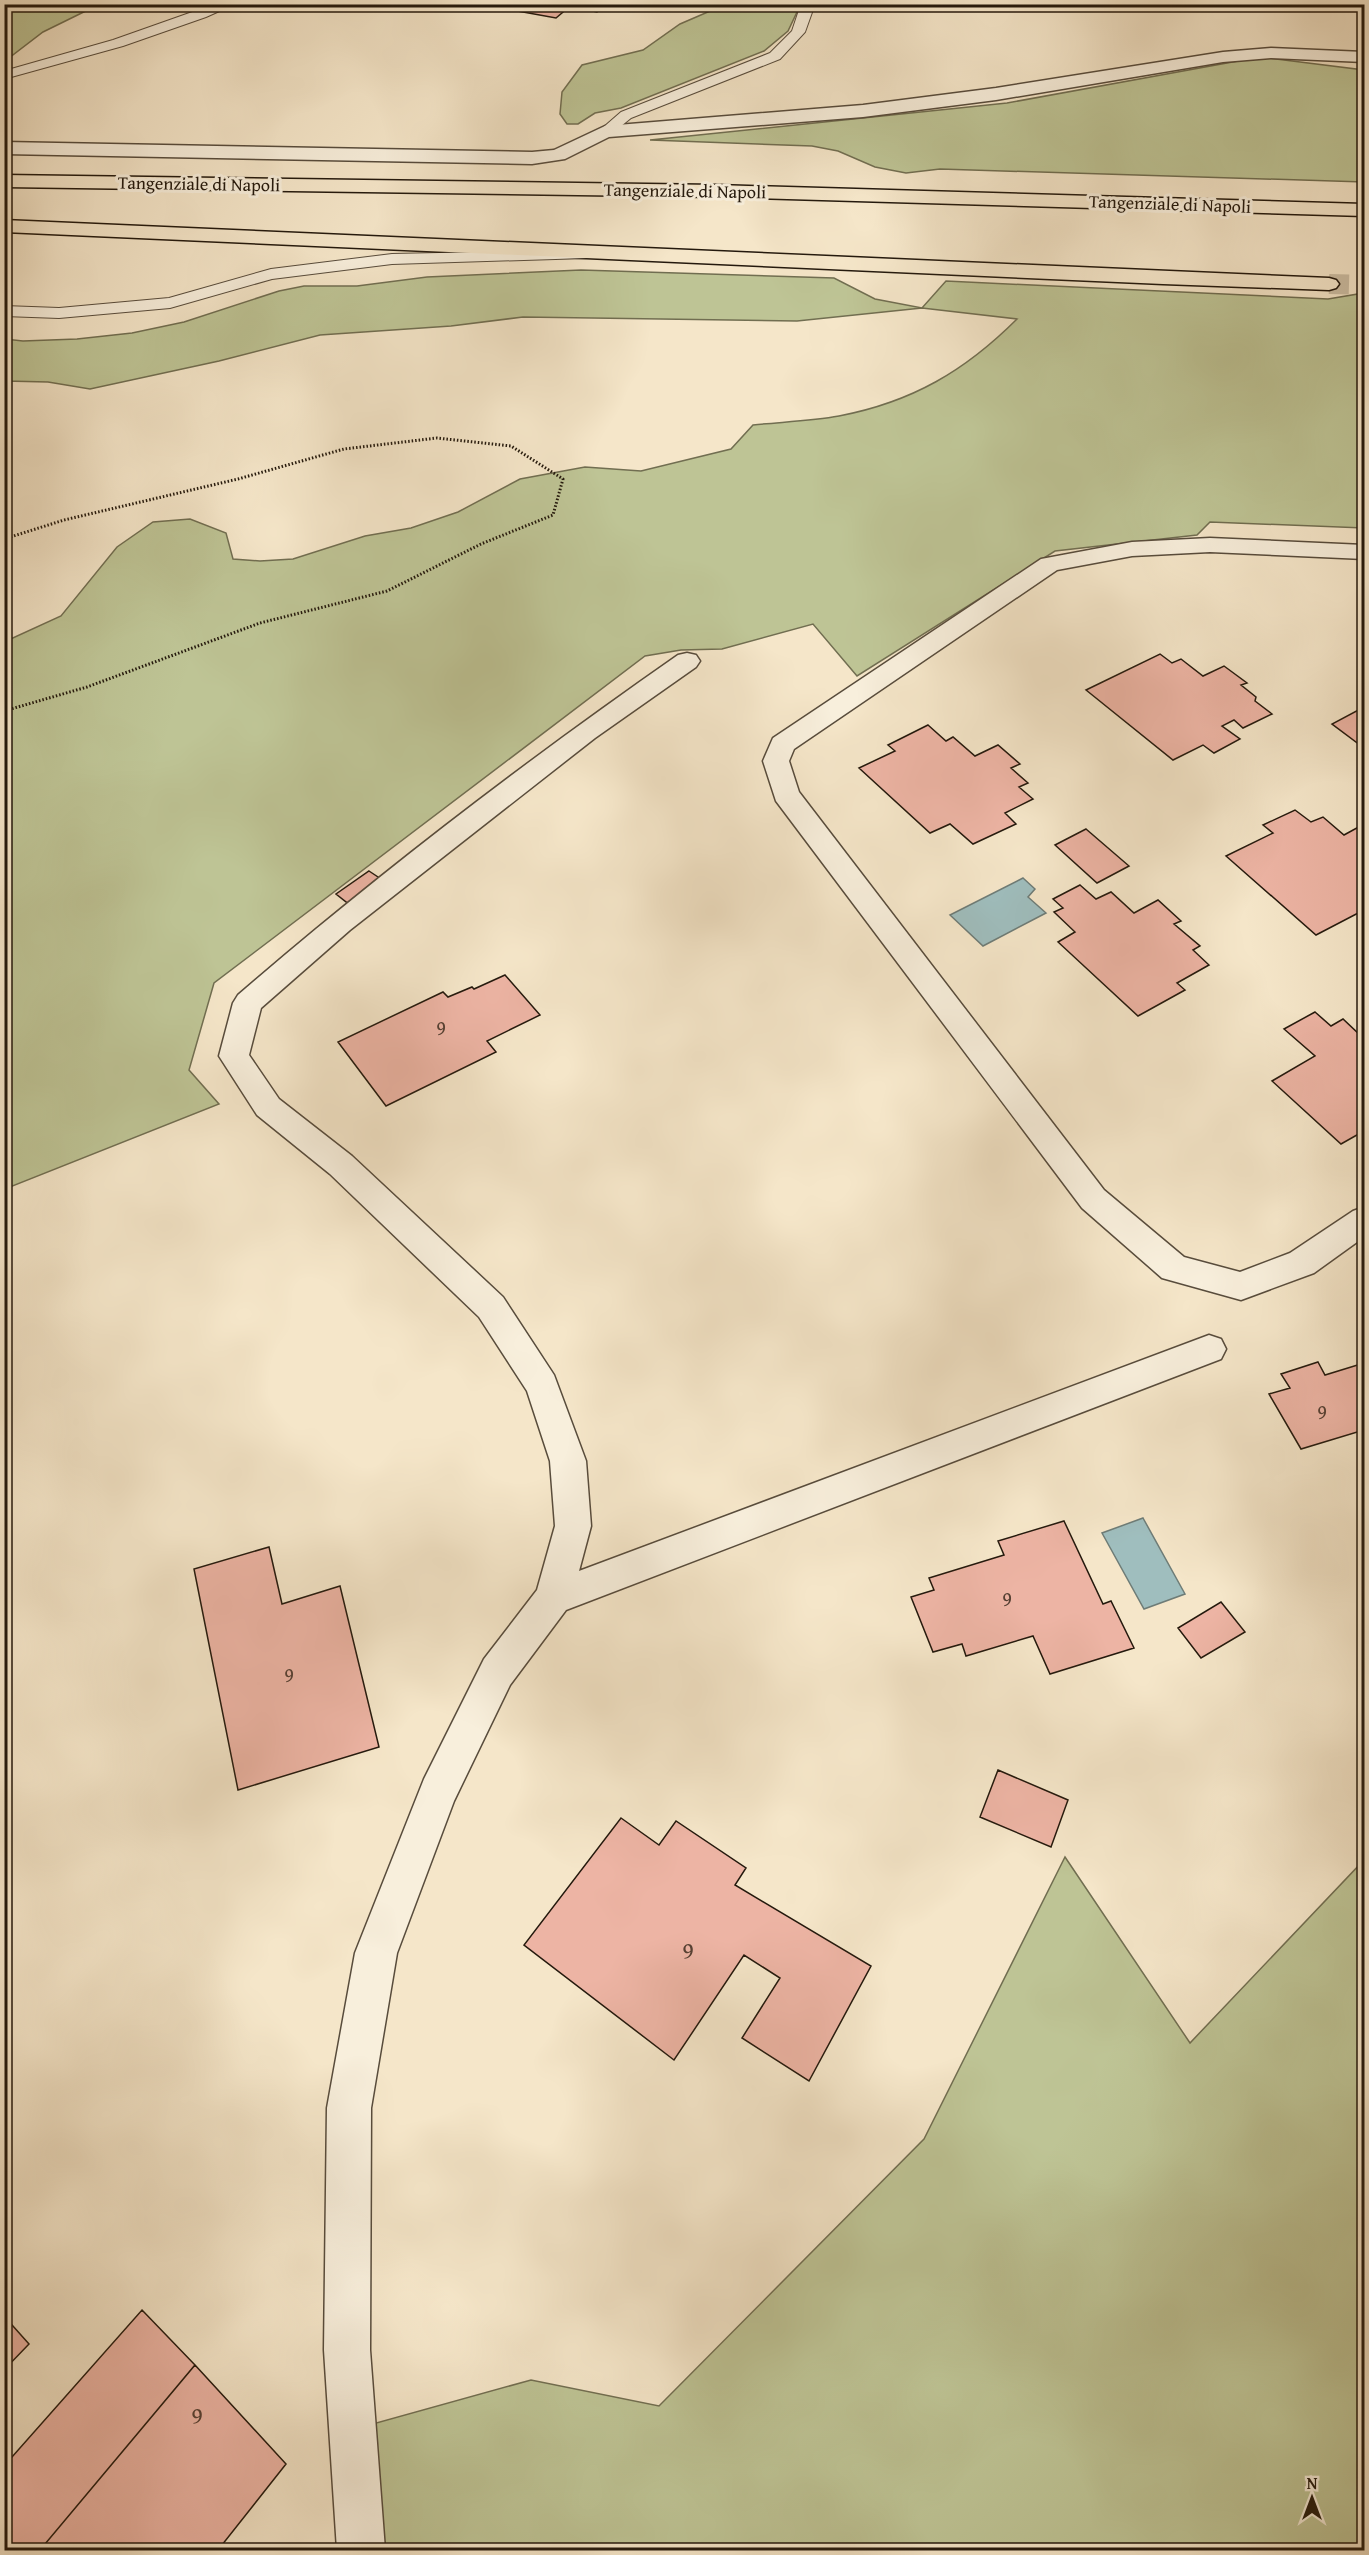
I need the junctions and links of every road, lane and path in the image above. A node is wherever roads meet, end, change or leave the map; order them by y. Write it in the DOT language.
graph roads {
  1 [pos="229,4"];
  2 [pos="808,4"];
  3 [pos="1365,57"];
  4 [pos="4,75"];
  5 [pos="605,132"];
  6 [pos="4,148"];
  7 [pos="4,181"];
  8 [pos="1365,210"];
  9 [pos="4,226"];
  10 [pos="627,253"];
  11 [pos="1329,284"];
  12 [pos="4,311"];
  13 [pos="4,539"];
  14 [pos="1365,552"];
  15 [pos="687,661"];
  16 [pos="4,711"];
  17 [pos="1365,1220"];
  18 [pos="1209,1349"];
  19 [pos="553,1598"];
  20 [pos="362,2550"];
  1 -- 4 [label="lane"];
  2 -- 5 [label="lane"];
  3 -- 5 [label="street"];
  5 -- 6 [label="street"];
  7 -- 8 [label="highway, Tangenziale di Napoli"];
  9 -- 10 [label="highway"];
  10 -- 11 [label="highway"];
  10 -- 12 [label="lane"];
  13 -- 16 [label="path"];
  14 -- 17 [label="street"];
  15 -- 19 [label="street"];
  18 -- 19 [label="street"];
  19 -- 20 [label="street"];
}
